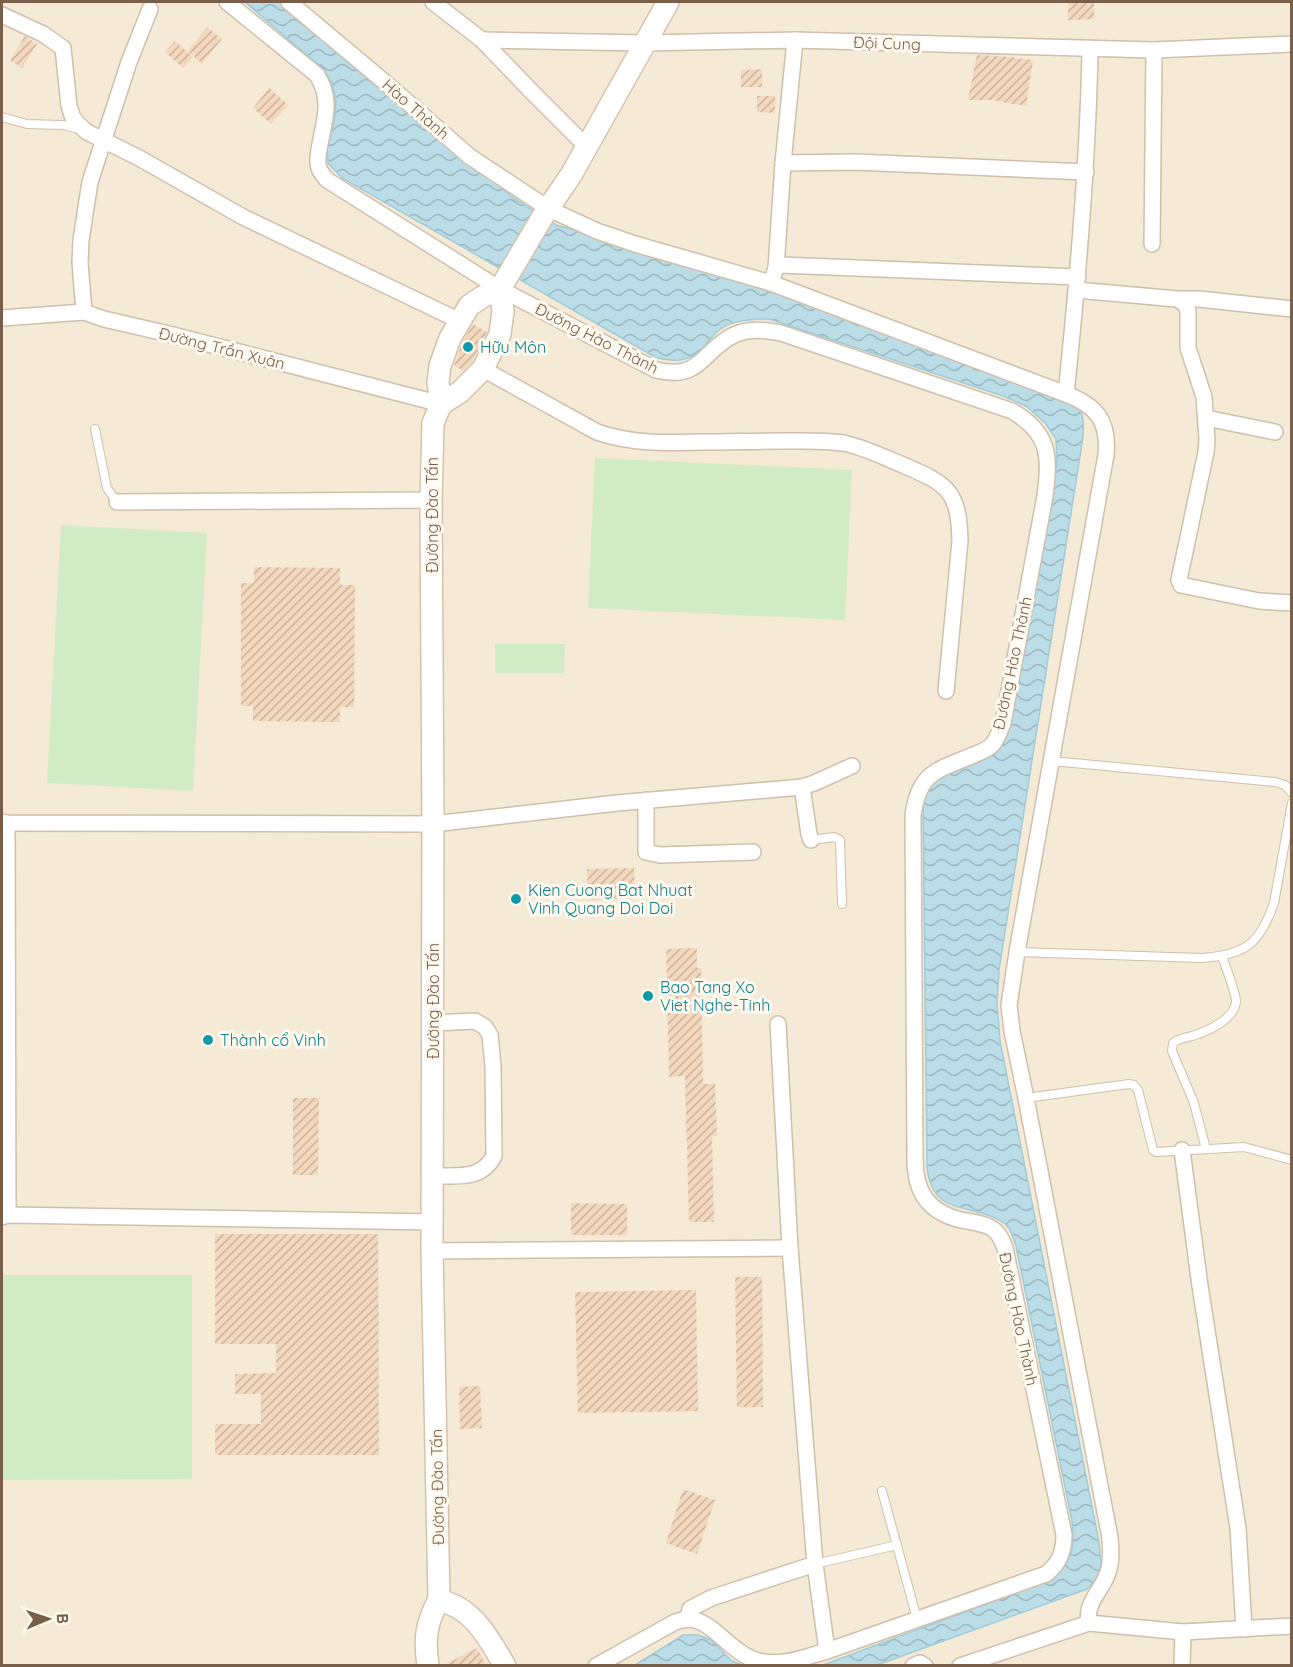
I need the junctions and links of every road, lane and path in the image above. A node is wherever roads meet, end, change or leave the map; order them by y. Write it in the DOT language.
graph roads {
  1 [pos="227,2"];
  2 [pos="289,2"];
  3 [pos="433,2"];
  4 [pos="668,2"];
  5 [pos="150,9"];
  6 [pos="2,15"];
  7 [pos="482,40"];
  8 [pos="795,40"];
  9 [pos="644,43"];
  10 [pos="1292,44"];
  11 [pos="1090,49"];
  12 [pos="1154,50"];
  13 [pos="2,117"];
  14 [pos="87,132"];
  15 [pos="103,140"];
  16 [pos="586,146"];
  17 [pos="783,163"];
  18 [pos="1086,172"];
  19 [pos="546,212"];
  20 [pos="1152,244"];
  21 [pos="776,268"];
  22 [pos="771,283"];
  23 [pos="503,284"];
  24 [pos="1078,284"];
  25 [pos="1180,299"];
  26 [pos="1292,309"];
  27 [pos="84,312"];
  28 [pos="2,318"];
  29 [pos="460,321"];
  30 [pos="483,369"];
  31 [pos="1066,394"];
  32 [pos="441,404"];
  33 [pos="1206,418"];
  34 [pos="95,429"];
  35 [pos="1275,432"];
  36 [pos="431,500"];
  37 [pos="117,502"];
  38 [pos="1292,603"];
  39 [pos="946,691"];
  40 [pos="1052,761"];
  41 [pos="852,766"];
  42 [pos="802,787"];
  43 [pos="1292,793"];
  44 [pos="646,800"];
  45 [pos="1292,803"];
  46 [pos="4,823"];
  47 [pos="433,824"];
  48 [pos="811,840"];
  49 [pos="753,852"];
  50 [pos="842,904"];
  51 [pos="1017,952"];
  52 [pos="1222,957"];
  53 [pos="433,1023"];
  54 [pos="778,1024"];
  55 [pos="1026,1098"];
  56 [pos="1206,1149"];
  57 [pos="1182,1150"];
  58 [pos="1292,1160"];
  59 [pos="432,1176"];
  60 [pos="5,1216"];
  61 [pos="433,1222"];
  62 [pos="790,1248"];
  63 [pos="432,1251"];
  64 [pos="882,1491"];
  65 [pos="897,1545"];
  66 [pos="815,1564"];
  67 [pos="439,1599"];
  68 [pos="917,1618"];
  69 [pos="688,1619"];
  70 [pos="1089,1623"];
  71 [pos="1292,1626"];
  72 [pos="1244,1629"];
  73 [pos="1183,1632"];
  74 [pos="827,1651"];
  75 [pos="428,1665"];
  76 [pos="505,1665"];
  77 [pos="596,1665"];
  78 [pos="913,1665"];
  79 [pos="925,1665"];
  80 [pos="960,1665"];
  81 [pos="1182,1665"];
  1 -- 23 [label="street, Đường Hào Thành"];
  2 -- 19 [label="street, Hào Thành"];
  3 -- 7 [label="street"];
  4 -- 9 [label="street"];
  5 -- 15 [label="street"];
  6 -- 14 [label="street"];
  7 -- 9 [label="street, Đội Cung"];
  7 -- 16 [label="street"];
  8 -- 9 [label="street, Đội Cung"];
  8 -- 11 [label="street, Đội Cung"];
  8 -- 17 [label="street"];
  9 -- 16 [label="street"];
  10 -- 12 [label="street, Đội Cung"];
  11 -- 12 [label="street, Đội Cung"];
  11 -- 18 [label="street"];
  12 -- 20 [label="street"];
  13 -- 14 [label="lane"];
  14 -- 15 [label="street"];
  15 -- 27 [label="street"];
  15 -- 29 [label="street"];
  16 -- 19 [label="street"];
  17 -- 18 [label="street"];
  17 -- 21 [label="street"];
  18 -- 24 [label="street"];
  19 -- 22 [label="street, Hào Thành"];
  19 -- 23 [label="street"];
  21 -- 22 [label="street"];
  21 -- 24 [label="street"];
  22 -- 31 [label="street, Hào Thành"];
  23 -- 29 [label="street, Đường Đào Tấn"];
  23 -- 30 [label="street"];
  23 -- 68 [label="street, Đường Hào Thành"];
  24 -- 25 [label="street"];
  24 -- 31 [label="street"];
  25 -- 26 [label="street"];
  25 -- 33 [label="street"];
  27 -- 28 [label="street, Đường Trần Xuân"];
  27 -- 32 [label="street, Đường Trần Xuân"];
  29 -- 32 [label="street, Đường Đào Tấn"];
  30 -- 32 [label="street"];
  30 -- 39 [label="street"];
  31 -- 40 [label="street, Hào Thành"];
  32 -- 36 [label="street, Đường Đào Tấn"];
  33 -- 35 [label="street"];
  33 -- 38 [label="street"];
  34 -- 37 [label="lane"];
  36 -- 37 [label="street"];
  36 -- 47 [label="street, Đường Đào Tấn"];
  40 -- 43 [label="lane"];
  40 -- 51 [label="street, Hào Thành"];
  41 -- 42 [label="street"];
  42 -- 44 [label="street"];
  42 -- 48 [label="street"];
  44 -- 47 [label="street"];
  44 -- 49 [label="street"];
  45 -- 52 [label="lane"];
  46 -- 47 [label="street"];
  46 -- 60 [label="street"];
  47 -- 53 [label="street, Đường Đào Tấn"];
  48 -- 50 [label="lane"];
  51 -- 52 [label="lane"];
  51 -- 55 [label="street, Hào Thành"];
  52 -- 56 [label="lane"];
  53 -- 59 [label="street, Đường Đào Tấn"];
  53 -- 59 [label="street"];
  54 -- 62 [label="street"];
  55 -- 57 [label="lane"];
  55 -- 70 [label="street, Hào Thành"];
  56 -- 57 [label="lane"];
  56 -- 58 [label="lane"];
  57 -- 72 [label="street"];
  59 -- 61 [label="street, Đường Đào Tấn"];
  60 -- 61 [label="street"];
  61 -- 63 [label="street, Đường Đào Tấn"];
  62 -- 63 [label="street"];
  62 -- 66 [label="street"];
  63 -- 67 [label="street, Đường Đào Tấn"];
  64 -- 65 [label="lane"];
  65 -- 66 [label="lane"];
  65 -- 68 [label="lane"];
  66 -- 69 [label="street"];
  66 -- 74 [label="street"];
  67 -- 75 [label="street, Đường Đào Tấn"];
  67 -- 76 [label="street"];
  68 -- 74 [label="street, Đường Hào Thành"];
  69 -- 74 [label="street, Đường Hào Thành"];
  69 -- 77 [label="street"];
  70 -- 73 [label="street"];
  70 -- 80 [label="street"];
  71 -- 72 [label="street"];
  72 -- 73 [label="street"];
  73 -- 81 [label="street"];
  78 -- 79 [label="street"];
}
